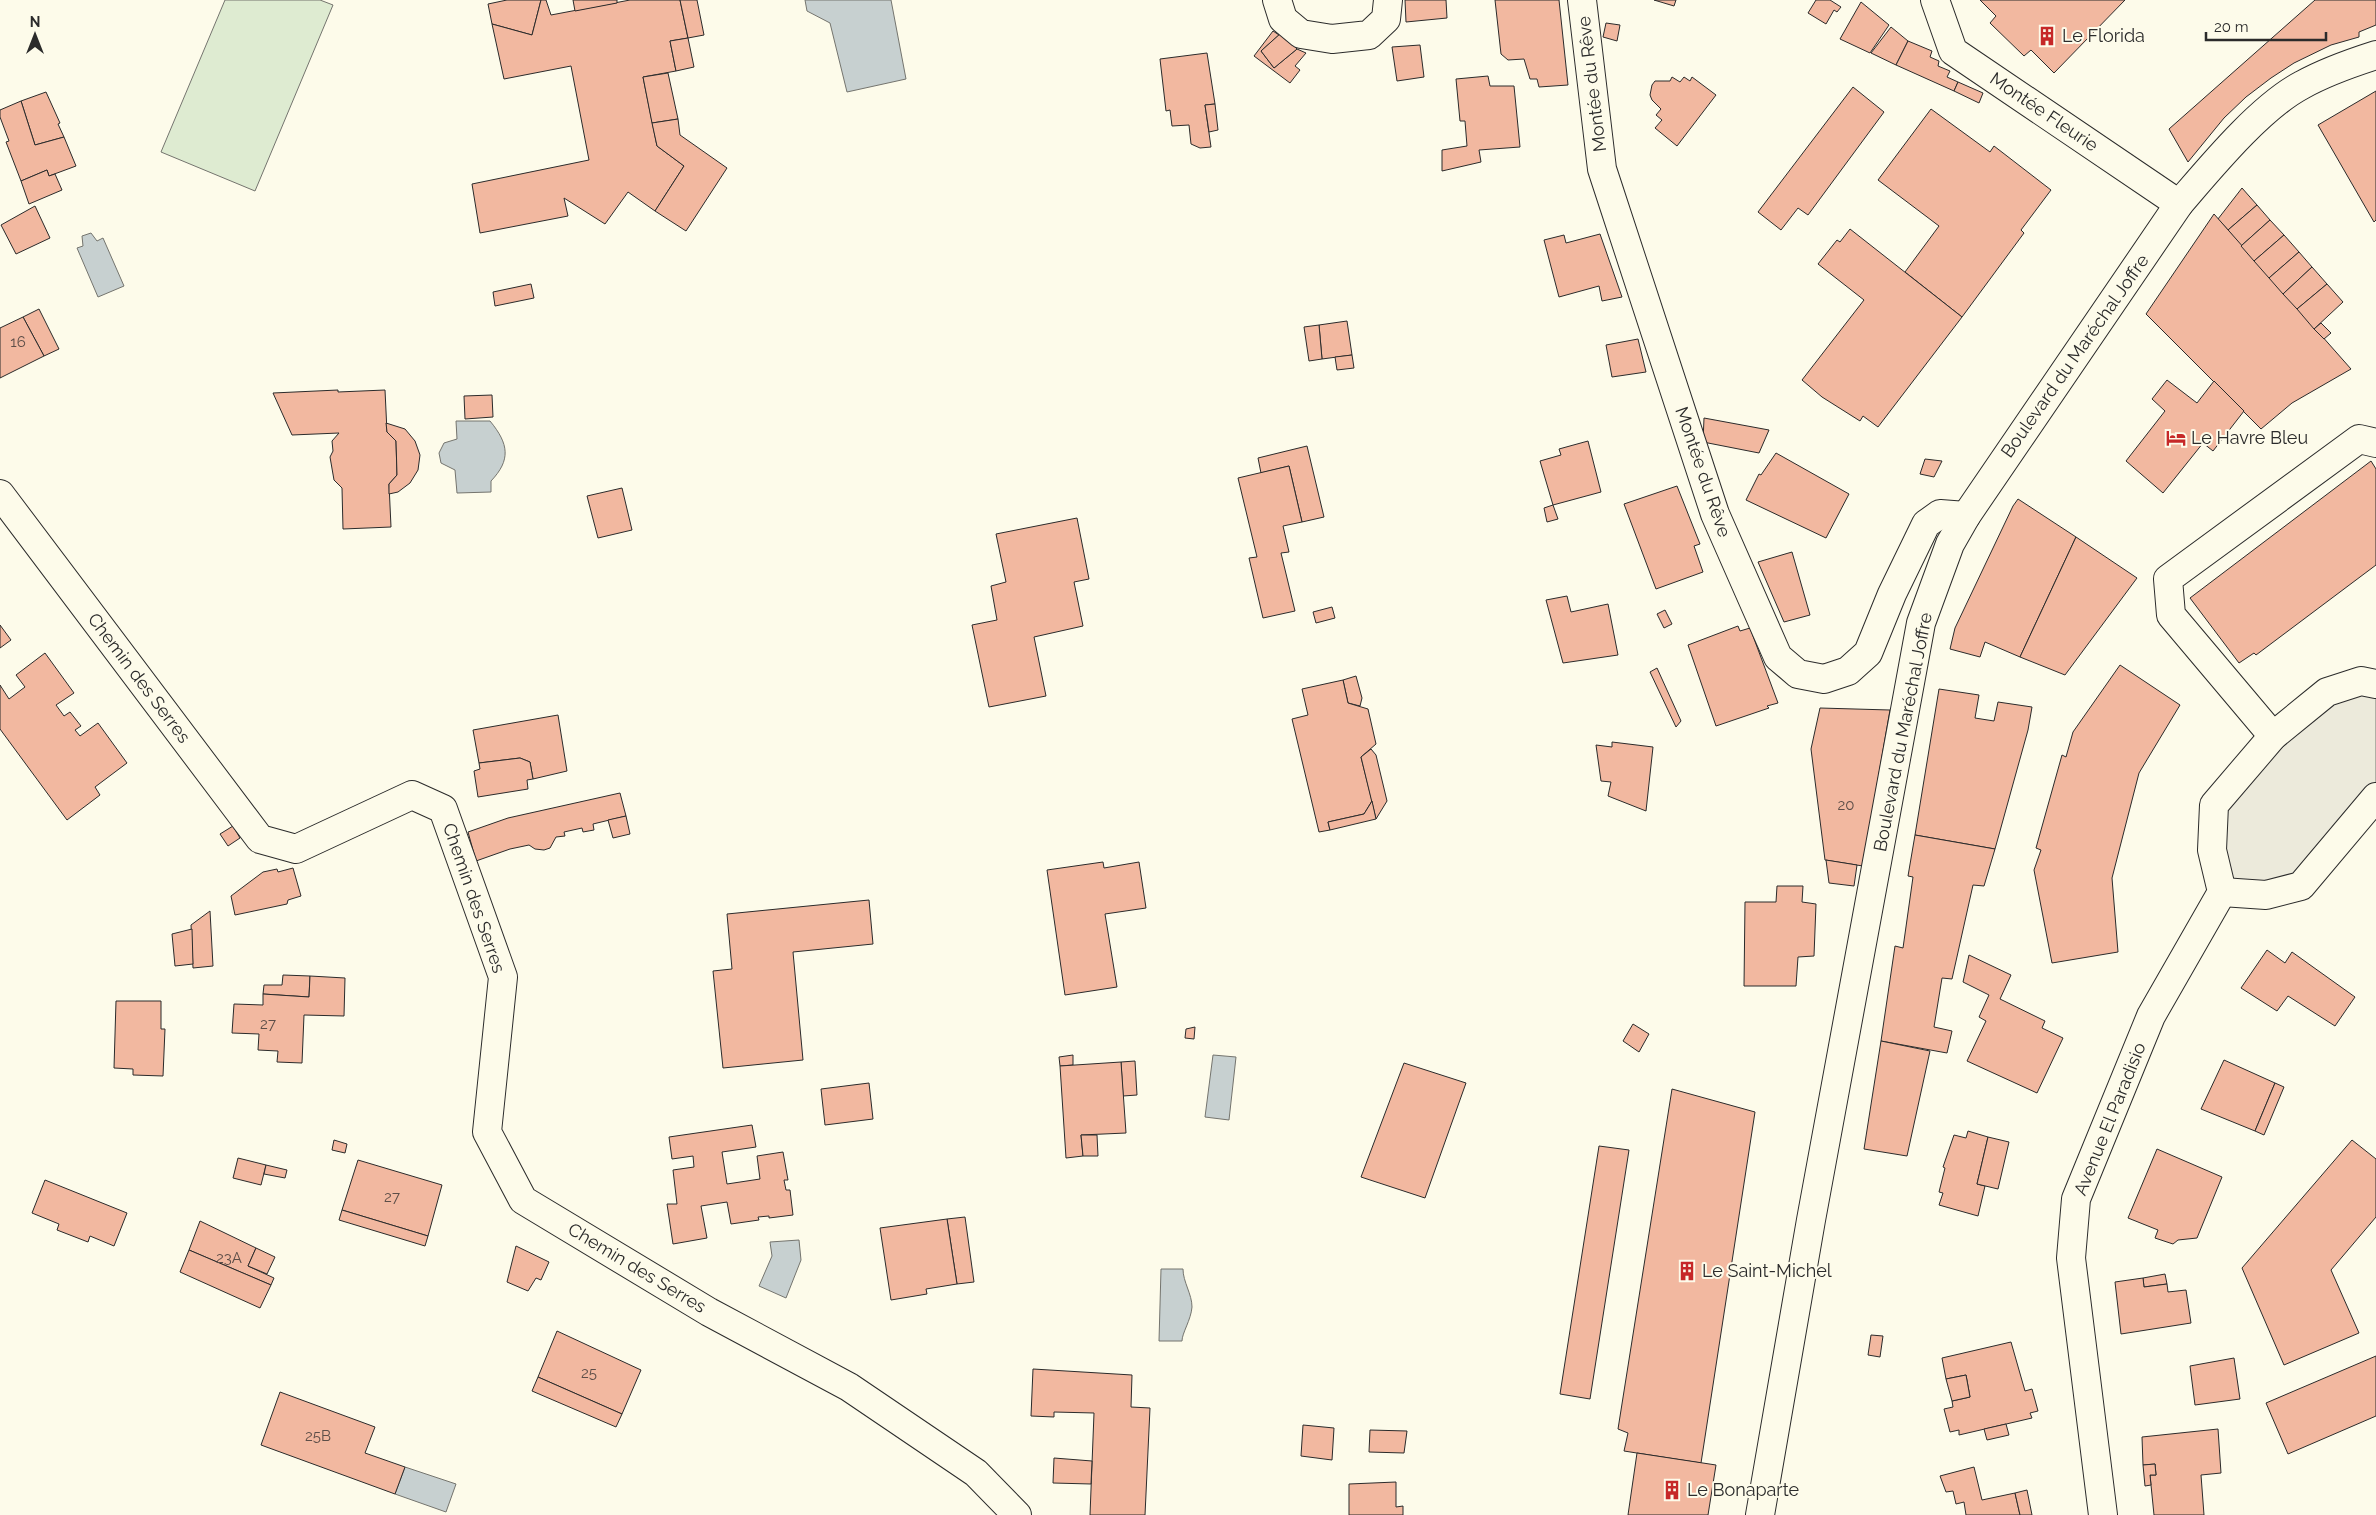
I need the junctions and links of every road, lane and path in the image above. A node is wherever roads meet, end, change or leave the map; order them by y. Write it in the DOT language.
graph roads {
  1 [pos="1276,0"];
  2 [pos="1388,0"];
  3 [pos="1582,0"];
  4 [pos="1935,0"];
  5 [pos="2376,55"];
  6 [pos="2179,204"];
  7 [pos="2376,443"];
  8 [pos="0,494"];
  9 [pos="1966,516"];
  10 [pos="2376,684"];
  11 [pos="2273,736"];
  12 [pos="2376,796"];
  13 [pos="2222,892"];
  14 [pos="1017,1515"];
  15 [pos="1760,1515"];
  16 [pos="2103,1515"];
  1 -- 2 [label="street"];
  3 -- 9 [label="street, Montée du Rêve"];
  4 -- 6 [label="street, Montée Fleurie"];
  5 -- 6 [label="street, Boulevard du Maréchal Joffre"];
  6 -- 9 [label="street, Boulevard du Maréchal Joffre"];
  7 -- 11 [label="street"];
  8 -- 14 [label="street, Chemin des Serres"];
  9 -- 15 [label="street, Boulevard du Maréchal Joffre"];
  10 -- 11 [label="street"];
  11 -- 13 [label="street"];
  12 -- 13 [label="street"];
  13 -- 16 [label="street, Avenue El Paradisio"];
}
